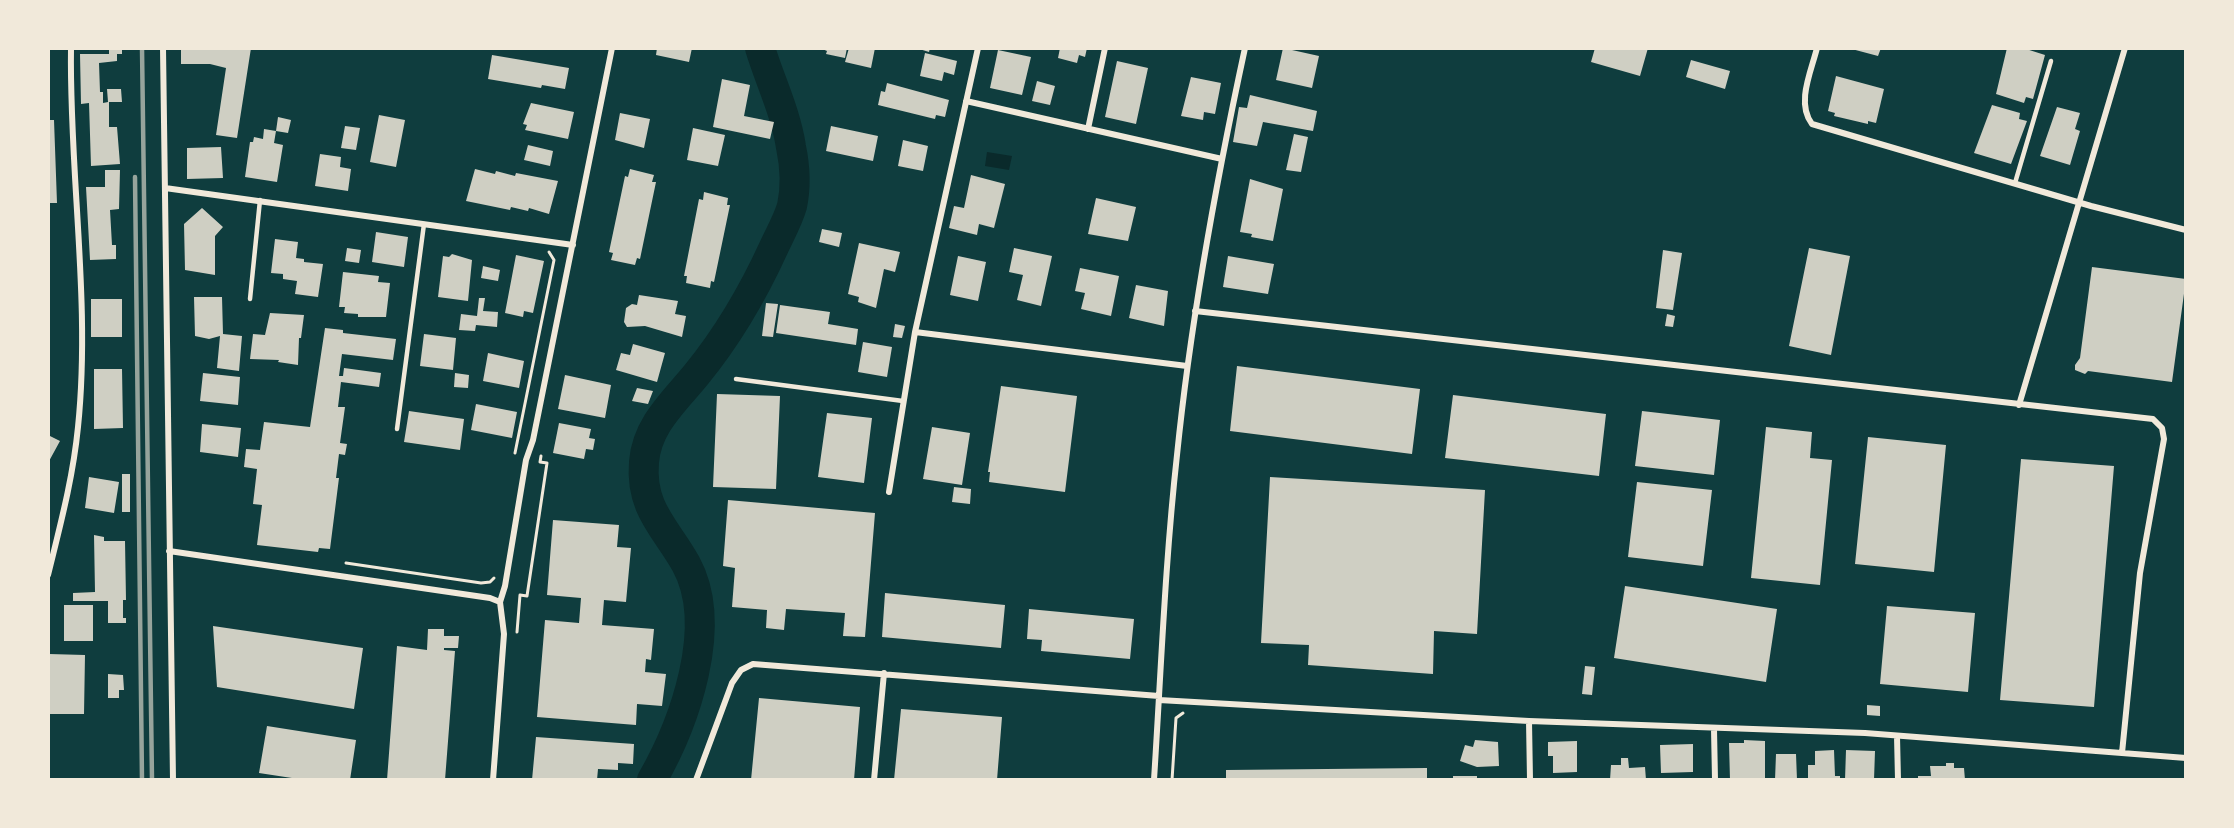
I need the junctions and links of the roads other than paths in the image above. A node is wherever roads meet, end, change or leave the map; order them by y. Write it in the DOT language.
graph roads {
  1 [pos="71,48"];
  2 [pos="163,48"];
  3 [pos="612,48"];
  4 [pos="978,48"];
  5 [pos="1105,48"];
  6 [pos="1245,48"];
  7 [pos="1817,48"];
  8 [pos="2125,48"];
  9 [pos="2051,61"];
  10 [pos="966,102"];
  11 [pos="1088,129"];
  12 [pos="1222,159"];
  13 [pos="2015,183"];
  14 [pos="165,188"];
  15 [pos="260,200"];
  16 [pos="2078,202"];
  17 [pos="424,224"];
  18 [pos="2186,230"];
  19 [pos="573,245"];
  20 [pos="250,299"];
  21 [pos="1195,311"];
  22 [pos="915,332"];
  23 [pos="1188,366"];
  24 [pos="736,379"];
  25 [pos="903,401"];
  26 [pos="2019,405"];
  27 [pos="397,429"];
  28 [pos="889,492"];
  29 [pos="169,551"];
  30 [pos="48,575"];
  31 [pos="500,602"];
  32 [pos="884,673"];
  33 [pos="1159,698"];
  34 [pos="1529,721"];
  35 [pos="1714,729"];
  36 [pos="1897,736"];
  37 [pos="2122,753"];
  38 [pos="2186,758"];
  39 [pos="173,780"];
  40 [pos="493,780"];
  41 [pos="696,780"];
  42 [pos="874,780"];
  43 [pos="1154,780"];
  44 [pos="1530,780"];
  45 [pos="1715,780"];
  46 [pos="1898,780"];
  1 -- 30 [label="street"];
  2 -- 14 [label="street"];
  3 -- 19 [label="street"];
  4 -- 10 [label="street"];
  5 -- 11 [label="street"];
  6 -- 12 [label="street"];
  7 -- 13 [label="street"];
  8 -- 16 [label="street"];
  9 -- 13 [label="lane"];
  10 -- 11 [label="street"];
  10 -- 22 [label="street"];
  11 -- 12 [label="street"];
  12 -- 21 [label="street"];
  13 -- 16 [label="street"];
  14 -- 15 [label="street"];
  14 -- 29 [label="street"];
  15 -- 17 [label="street"];
  15 -- 20 [label="lane"];
  16 -- 18 [label="street"];
  16 -- 26 [label="street"];
  17 -- 19 [label="street"];
  17 -- 27 [label="lane"];
  19 -- 31 [label="street"];
  21 -- 23 [label="street"];
  21 -- 26 [label="street"];
  22 -- 23 [label="street"];
  22 -- 25 [label="street"];
  23 -- 33 [label="street"];
  24 -- 25 [label="lane"];
  25 -- 28 [label="street"];
  26 -- 37 [label="street"];
  29 -- 31 [label="street"];
  29 -- 39 [label="street"];
  31 -- 40 [label="street"];
  32 -- 33 [label="street"];
  32 -- 41 [label="street"];
  32 -- 42 [label="street"];
  33 -- 34 [label="street"];
  33 -- 43 [label="street"];
  34 -- 35 [label="street"];
  34 -- 44 [label="street"];
  35 -- 36 [label="street"];
  35 -- 45 [label="street"];
  36 -- 37 [label="street"];
  36 -- 46 [label="street"];
  37 -- 38 [label="street"];
}
